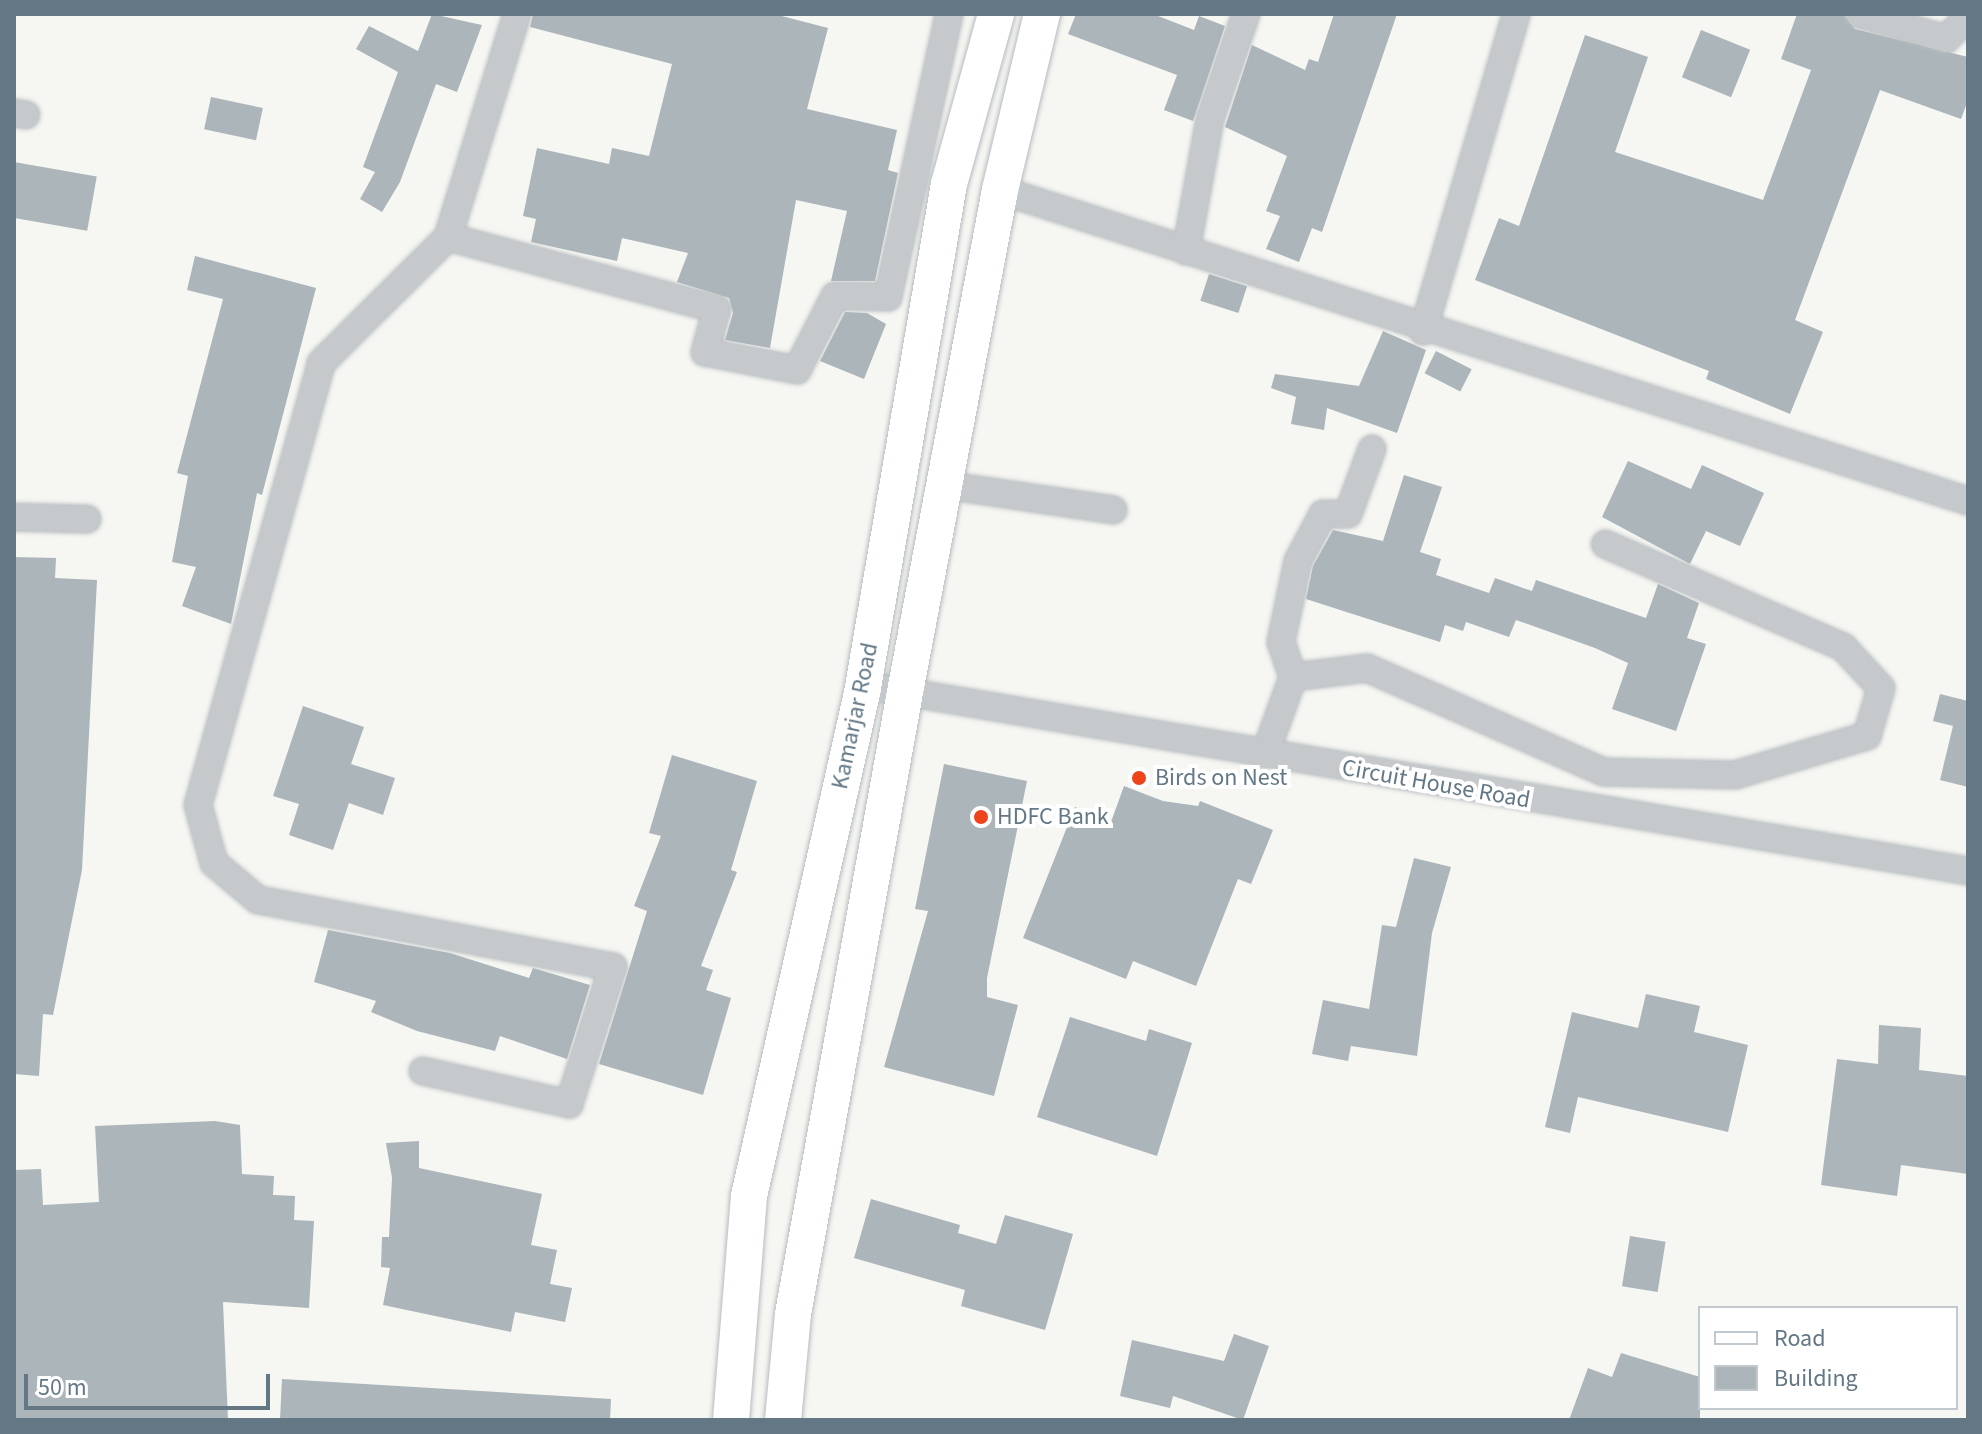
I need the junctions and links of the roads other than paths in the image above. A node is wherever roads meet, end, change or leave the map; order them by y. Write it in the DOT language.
graph roads {
  1 [pos="517,14"];
  2 [pos="949,14"];
  3 [pos="996,14"];
  4 [pos="1042,14"];
  5 [pos="1246,14"];
  6 [pos="1516,14"];
  7 [pos="1859,14"];
  8 [pos="1968,17"];
  9 [pos="1000,190"];
  10 [pos="448,237"];
  11 [pos="1186,251"];
  12 [pos="1423,331"];
  13 [pos="1372,449"];
  14 [pos="944,485"];
  15 [pos="1968,501"];
  16 [pos="1113,510"];
  17 [pos="14,517"];
  18 [pos="87,519"];
  19 [pos="1605,544"];
  20 [pos="1293,677"];
  21 [pos="864,685"];
  22 [pos="905,692"];
  23 [pos="1265,754"];
  24 [pos="1968,871"];
  25 [pos="423,1071"];
  26 [pos="731,1420"];
  27 [pos="783,1420"];
  1 -- 10 [label="street"];
  2 -- 10 [label="street"];
  3 -- 21 [label="main road, Kamarjar Road"];
  4 -- 9 [label="main road"];
  5 -- 11 [label="street"];
  6 -- 12 [label="street"];
  7 -- 8 [label="street"];
  9 -- 11 [label="street"];
  9 -- 14 [label="main road"];
  10 -- 25 [label="street"];
  11 -- 12 [label="street"];
  12 -- 15 [label="street"];
  13 -- 20 [label="street"];
  14 -- 16 [label="street"];
  14 -- 22 [label="main road"];
  17 -- 18 [label="street"];
  19 -- 20 [label="street"];
  20 -- 23 [label="street"];
  21 -- 22 [label="street, Circuit House Road"];
  21 -- 26 [label="main road, Kamarjar Road"];
  22 -- 23 [label="street, Circuit House Road"];
  22 -- 27 [label="main road"];
  23 -- 24 [label="street, Circuit House Road"];
}
